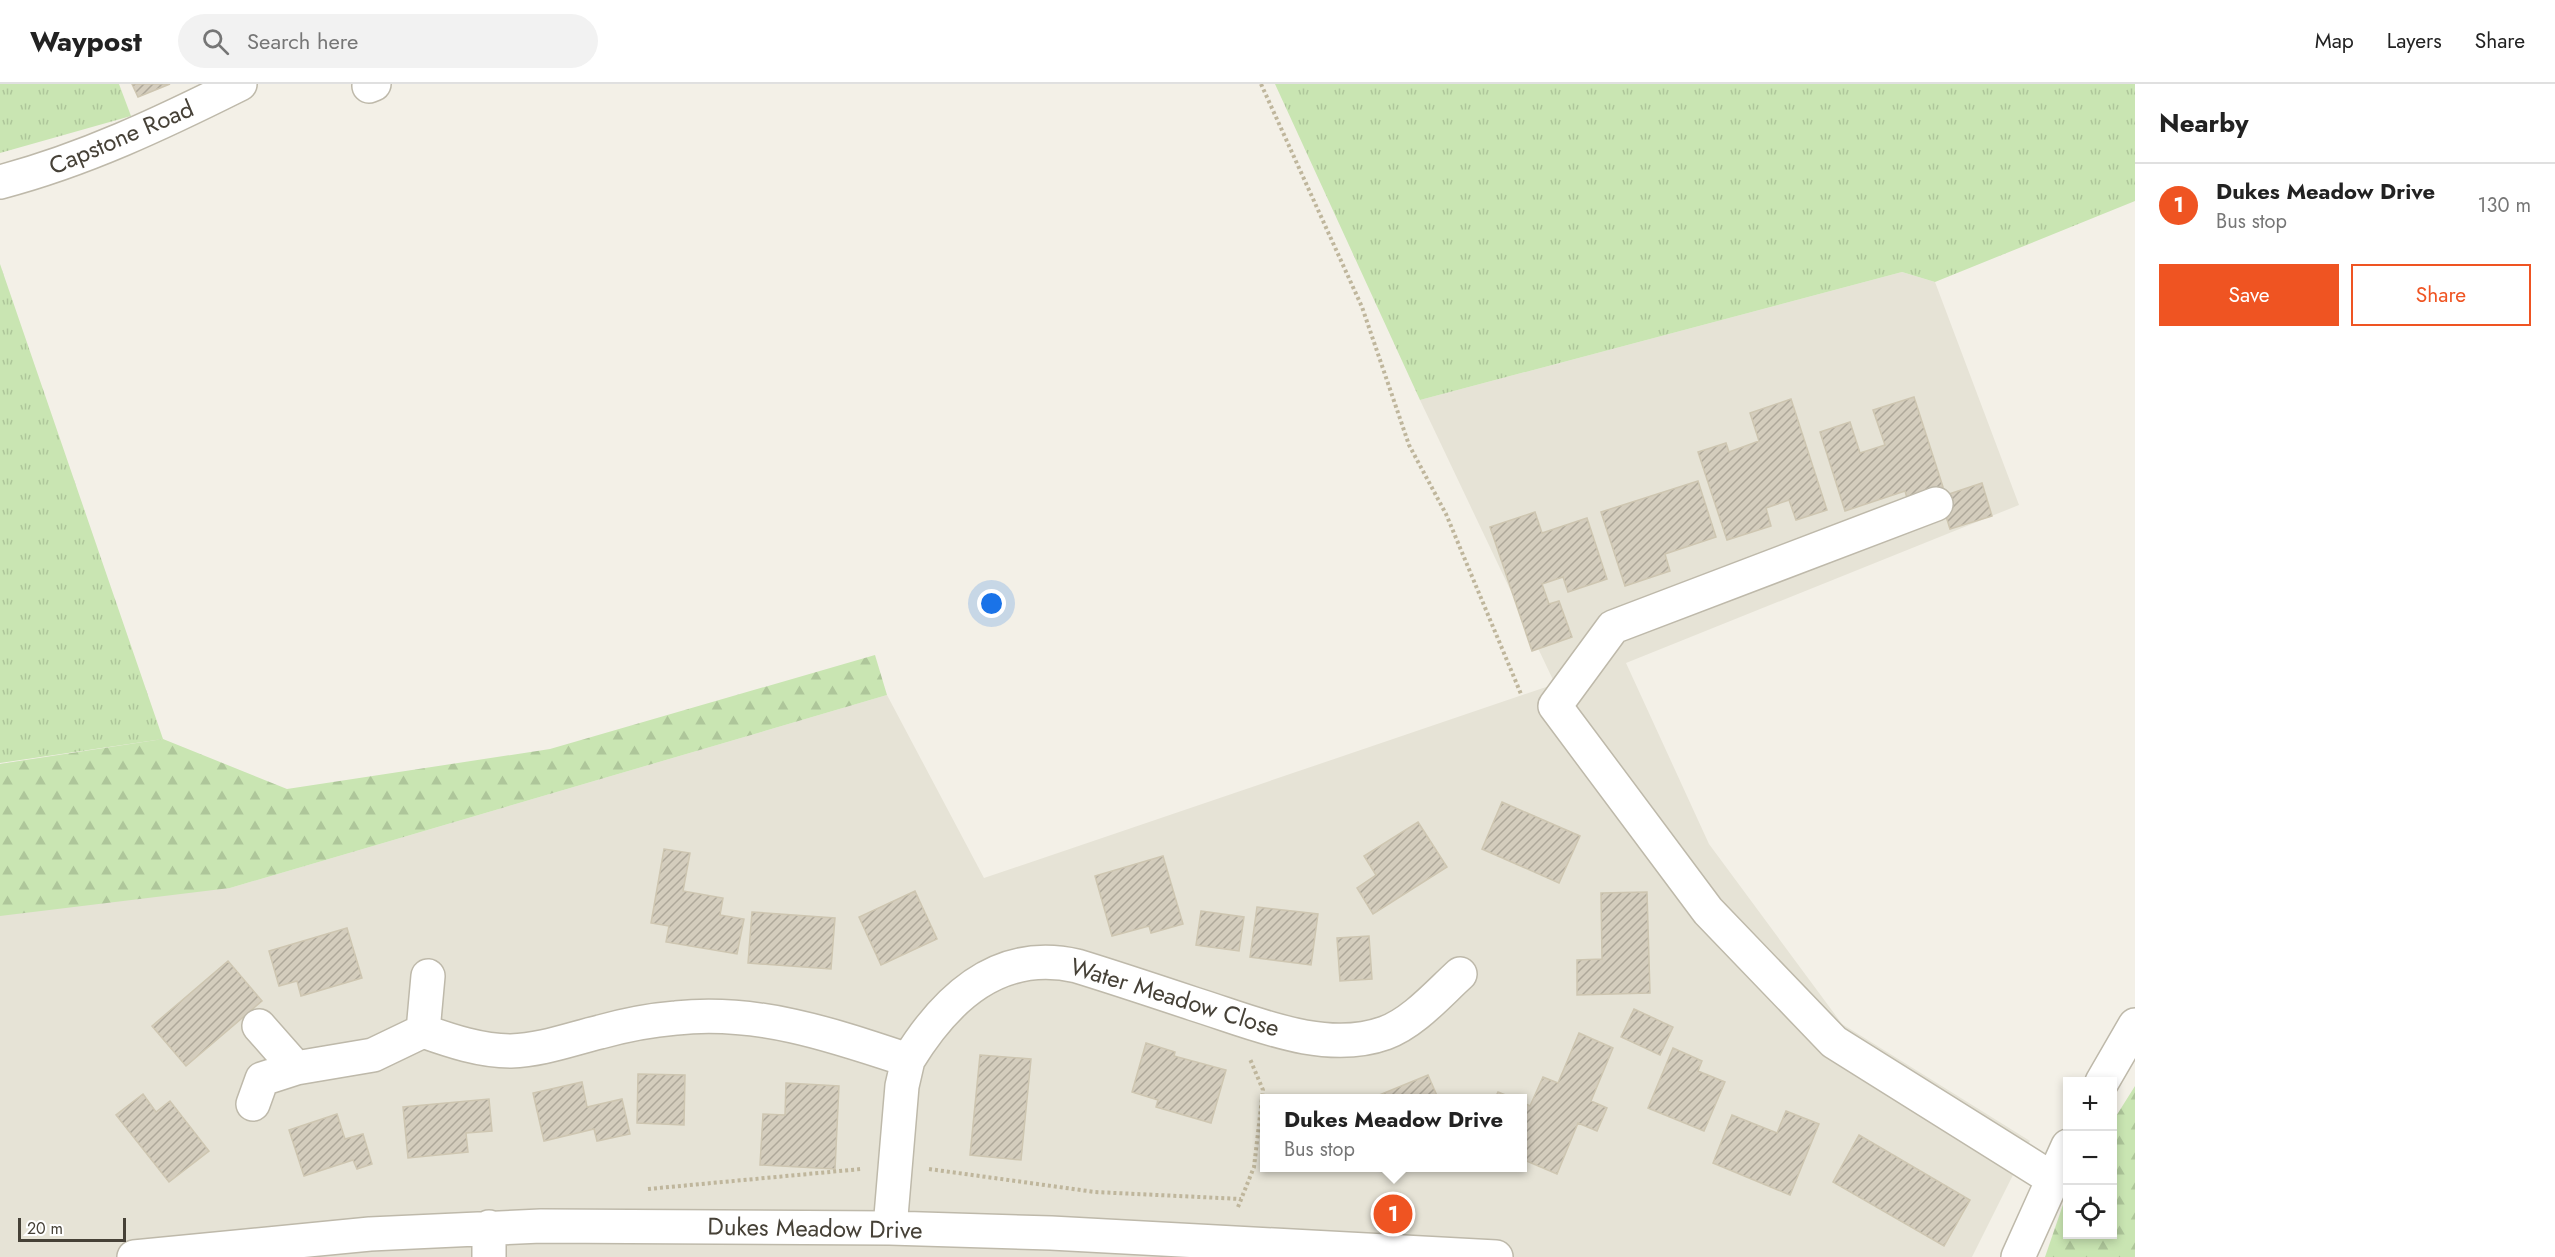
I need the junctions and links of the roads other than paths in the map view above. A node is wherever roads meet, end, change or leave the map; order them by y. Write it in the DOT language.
graph roads {
  1 [pos="240,84"];
  2 [pos="0,182"];
  3 [pos="1936,504"];
  4 [pos="1460,974"];
  5 [pos="428,976"];
  6 [pos="2135,1025"];
  7 [pos="259,1026"];
  8 [pos="423,1031"];
  9 [pos="908,1060"];
  10 [pos="296,1068"];
  11 [pos="2105,1077"];
  12 [pos="253,1104"];
  13 [pos="2063,1154"];
  14 [pos="2051,1178"];
  15 [pos="890,1228"];
  16 [pos="489,1242"];
  17 [pos="134,1257"];
  18 [pos="1496,1257"];
  19 [pos="2018,1257"];
  1 -- 2 [label="street, Capstone Road"];
  3 -- 14 [label="street"];
  4 -- 9 [label="street, Water Meadow Close"];
  5 -- 8 [label="street"];
  6 -- 11 [label="street"];
  7 -- 10 [label="street"];
  8 -- 9 [label="street"];
  8 -- 10 [label="street"];
  9 -- 15 [label="street, Water Meadow Close"];
  10 -- 12 [label="street"];
  13 -- 14 [label="street"];
  14 -- 19 [label="street"];
  15 -- 16 [label="street, Dukes Meadow Drive"];
  15 -- 18 [label="street, Dukes Meadow Drive"];
  16 -- 17 [label="street, Dukes Meadow Drive"];
}
